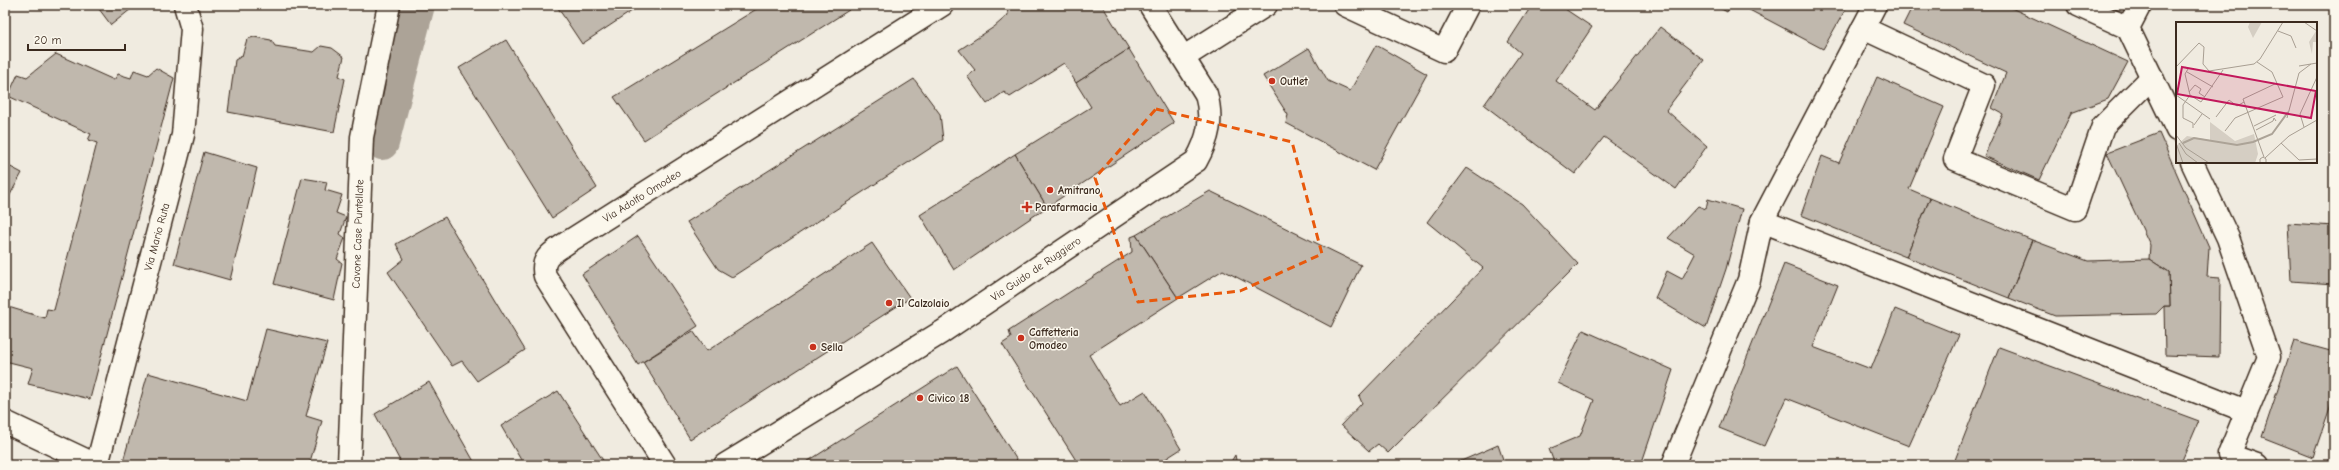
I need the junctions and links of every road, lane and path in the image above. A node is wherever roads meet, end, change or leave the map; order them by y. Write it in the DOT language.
graph roads {
  1 [pos="186,5"];
  2 [pos="389,5"];
  3 [pos="942,5"];
  4 [pos="1150,5"];
  5 [pos="1266,5"];
  6 [pos="1345,5"];
  7 [pos="1468,5"];
  8 [pos="1875,5"];
  9 [pos="2078,5"];
  10 [pos="2140,5"];
  11 [pos="1863,28"];
  12 [pos="2128,28"];
  13 [pos="1184,57"];
  14 [pos="2152,77"];
  15 [pos="2176,128"];
  16 [pos="2192,163"];
  17 [pos="1762,221"];
  18 [pos="2246,411"];
  19 [pos="5,422"];
  20 [pos="96,465"];
  21 [pos="349,465"];
  22 [pos="665,465"];
  23 [pos="725,465"];
  24 [pos="1673,465"];
  25 [pos="2257,465"];
  1 -- 20 [label="street, Via Mario Ruta"];
  2 -- 21 [label="street, Cavone Case Puntellate"];
  3 -- 22 [label="street, Via Adolfo Omodeo"];
  4 -- 13 [label="street, Via Guido de Ruggiero"];
  5 -- 13 [label="street"];
  6 -- 7 [label="street"];
  8 -- 11 [label="street"];
  9 -- 12 [label="street"];
  10 -- 12 [label="street"];
  11 -- 14 [label="street"];
  11 -- 17 [label="street"];
  12 -- 14 [label="street"];
  13 -- 23 [label="street, Via Guido de Ruggiero"];
  14 -- 15 [label="street"];
  16 -- 18 [label="street"];
  17 -- 18 [label="street"];
  17 -- 24 [label="street"];
  18 -- 25 [label="street"];
  19 -- 20 [label="street"];
}
